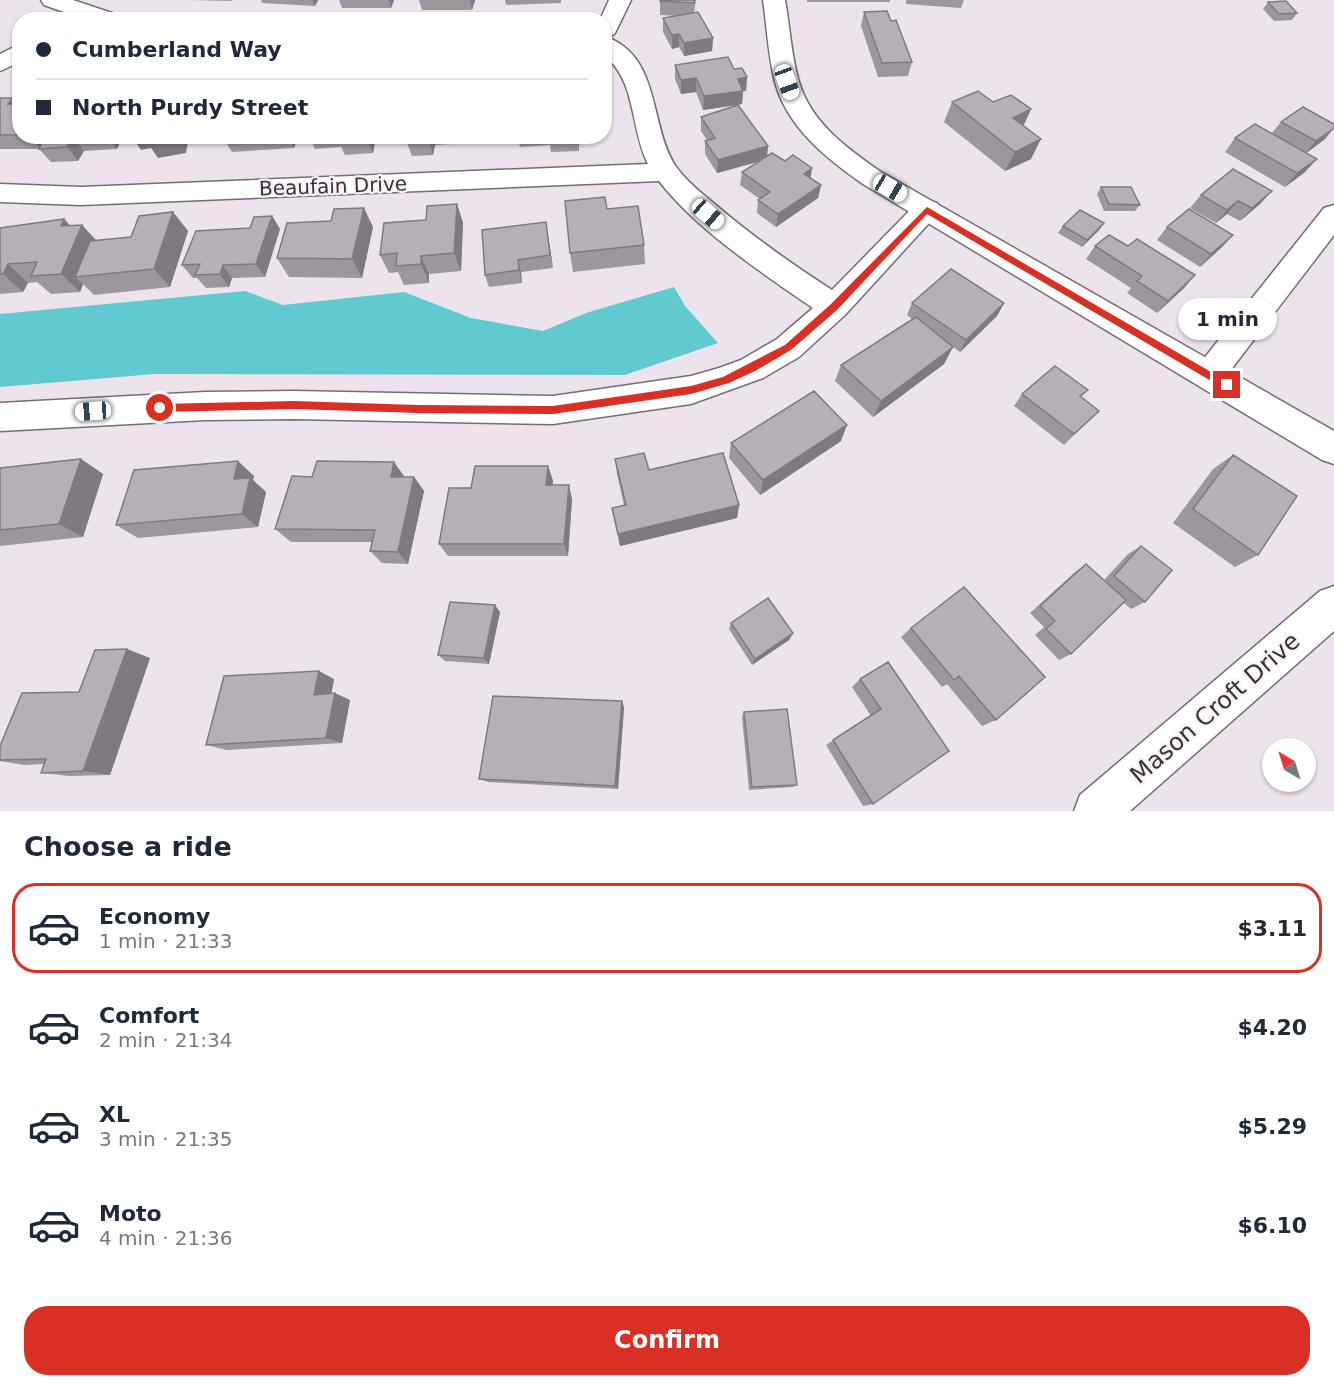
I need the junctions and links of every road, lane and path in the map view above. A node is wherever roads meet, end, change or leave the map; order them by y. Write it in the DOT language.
graph roads {
  1 [pos="52,0"];
  2 [pos="620,0"];
  3 [pos="774,0"];
  4 [pos="71,12"];
  5 [pos="612,16"];
  6 [pos="612,50"];
  7 [pos="666,172"];
  8 [pos="0,193"];
  9 [pos="927,210"];
  10 [pos="1334,215"];
  11 [pos="834,307"];
  12 [pos="1209,375"];
  13 [pos="0,417"];
  14 [pos="1334,449"];
  15 [pos="1334,605"];
  16 [pos="1096,811"];
  1 -- 4 [label="street"];
  2 -- 5 [label="street"];
  3 -- 9 [label="street"];
  6 -- 7 [label="street"];
  7 -- 8 [label="street, Beaufain Drive"];
  7 -- 11 [label="street"];
  9 -- 11 [label="street"];
  9 -- 12 [label="street"];
  10 -- 12 [label="street"];
  11 -- 13 [label="street"];
  12 -- 14 [label="street"];
  15 -- 16 [label="street, Mason Croft Drive"];
}
